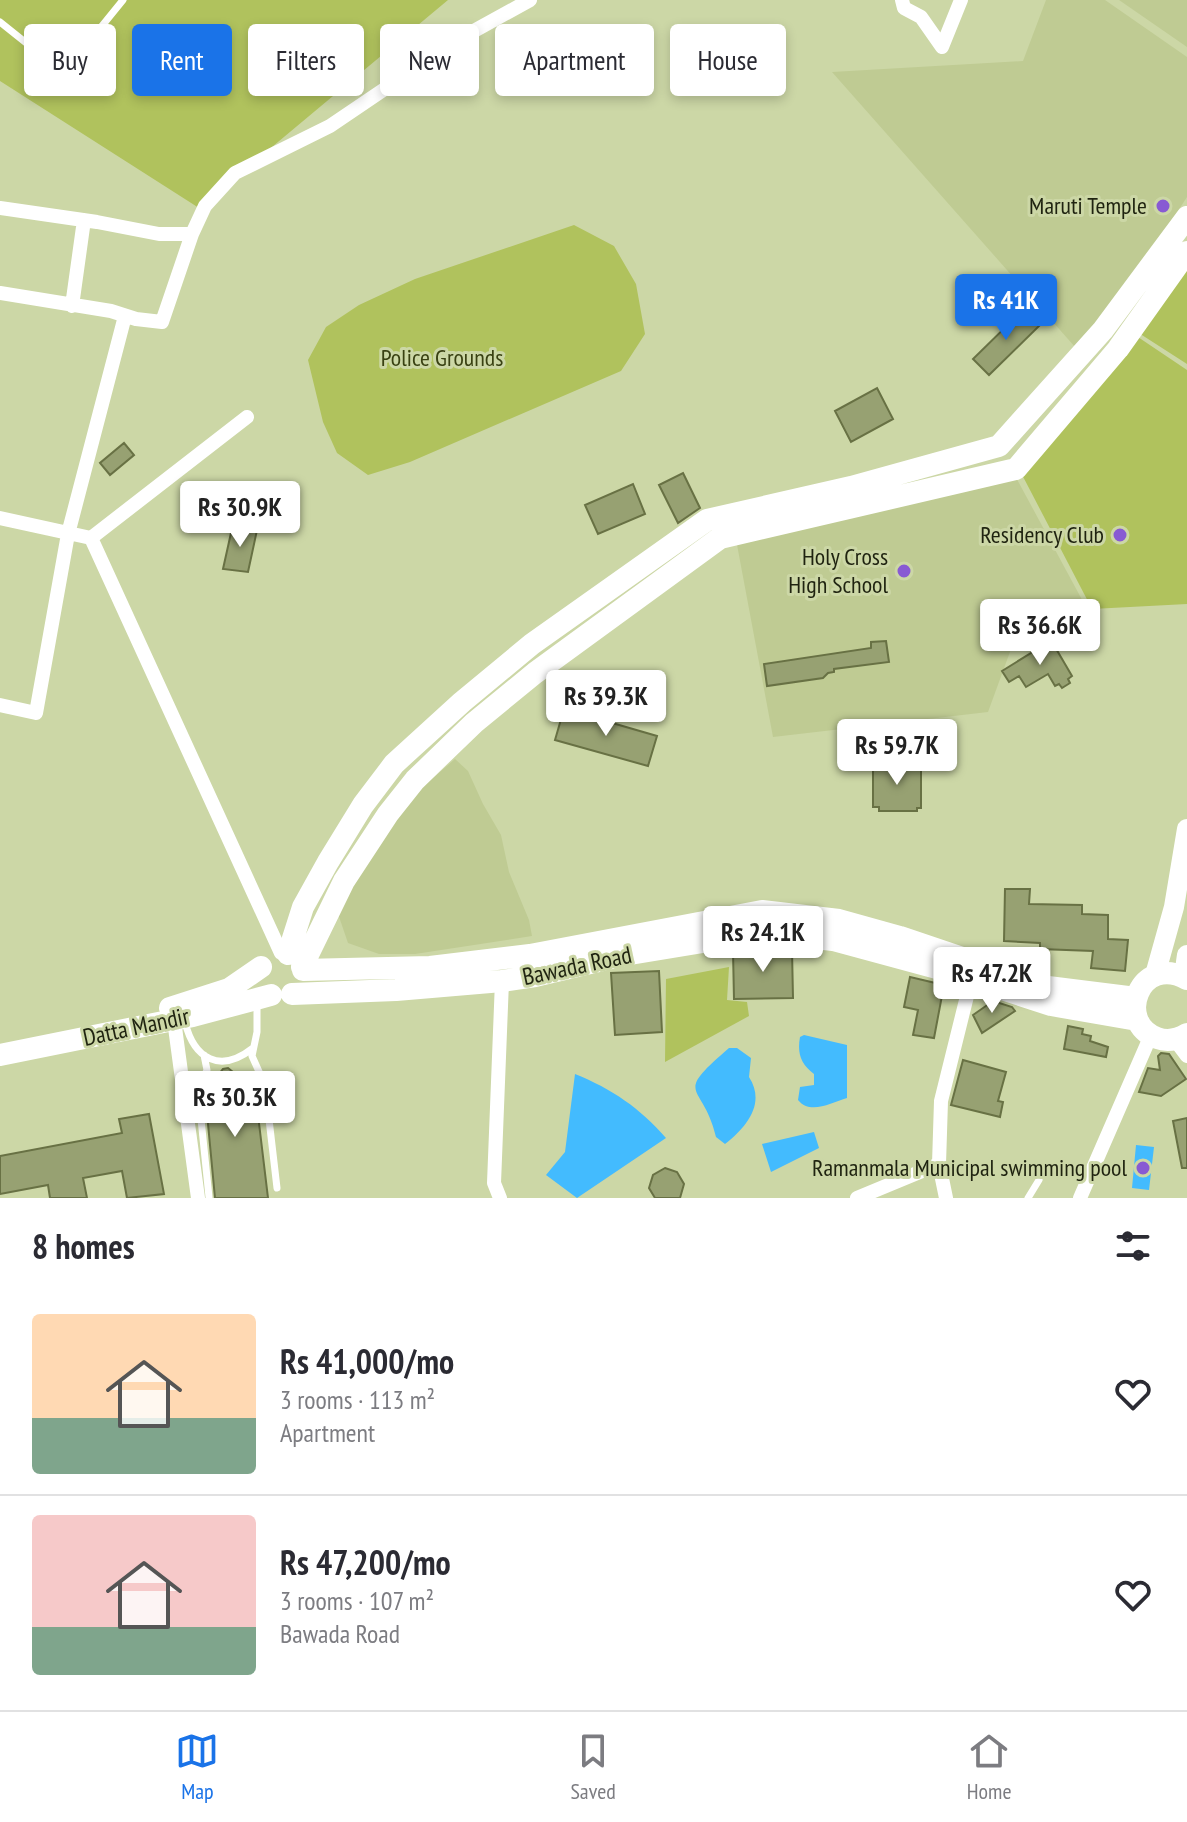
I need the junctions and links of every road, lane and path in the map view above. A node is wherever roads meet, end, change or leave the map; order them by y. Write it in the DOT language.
graph roads {
  1 [pos="123,0"];
  2 [pos="530,0"];
  3 [pos="902,0"];
  4 [pos="961,0"];
  5 [pos="0,22"];
  6 [pos="0,208"];
  7 [pos="1187,217"];
  8 [pos="84,220"];
  9 [pos="192,234"];
  10 [pos="1187,252"];
  11 [pos="0,293"];
  12 [pos="72,306"];
  13 [pos="125,316"];
  14 [pos="247,417"];
  15 [pos="0,518"];
  16 [pos="714,529"];
  17 [pos="68,534"];
  18 [pos="91,538"];
  19 [pos="0,705"];
  20 [pos="1187,829"];
  21 [pos="294,961"];
  22 [pos="261,967"];
  23 [pos="1186,970"];
  24 [pos="1155,975"];
  25 [pos="971,980"];
  26 [pos="502,981"];
  27 [pos="273,996"];
  28 [pos="1136,998"];
  29 [pos="179,1019"];
  30 [pos="1144,1028"];
  31 [pos="0,1042"];
  32 [pos="1183,1043"];
  33 [pos="253,1048"];
  34 [pos="0,1055"];
  35 [pos="204,1055"];
  36 [pos="939,1164"];
  37 [pos="1039,1180"];
  38 [pos="277,1188"];
  39 [pos="209,1197"];
  40 [pos="198,1198"];
  41 [pos="500,1198"];
  42 [pos="857,1198"];
  43 [pos="946,1198"];
  44 [pos="1028,1198"];
  45 [pos="1080,1198"];
  1 -- 5 [label="lane"];
  2 -- 9 [label="street"];
  3 -- 4 [label="street"];
  6 -- 8 [label="street"];
  7 -- 16 [label="main road"];
  8 -- 9 [label="street"];
  8 -- 12 [label="street"];
  9 -- 13 [label="street"];
  10 -- 16 [label="main road"];
  11 -- 12 [label="street"];
  12 -- 13 [label="street"];
  13 -- 17 [label="street"];
  14 -- 18 [label="street"];
  15 -- 17 [label="street"];
  16 -- 21 [label="main road"];
  17 -- 18 [label="street"];
  17 -- 19 [label="street"];
  18 -- 21 [label="street"];
  20 -- 24 [label="main road"];
  21 -- 22 [label="main road"];
  21 -- 27 [label="main road"];
  21 -- 28 [label="main road"];
  22 -- 27 [label="main road"];
  22 -- 31 [label="main road"];
  23 -- 24 [label="main road"];
  24 -- 28 [label="main road"];
  25 -- 26 [label="main road, Bawada Road"];
  25 -- 30 [label="main road, Bawada Road"];
  25 -- 36 [label="street"];
  26 -- 27 [label="main road, Bawada Road"];
  26 -- 41 [label="street"];
  27 -- 29 [label="main road, Datta Mandir"];
  27 -- 33 [label="lane"];
  28 -- 30 [label="main road"];
  29 -- 34 [label="main road, Datta Mandir"];
  29 -- 35 [label="lane"];
  29 -- 40 [label="street"];
  30 -- 32 [label="main road, Bawada Road"];
  30 -- 45 [label="street"];
  33 -- 35 [label="lane"];
  33 -- 38 [label="lane"];
  35 -- 39 [label="lane"];
  36 -- 42 [label="street"];
  36 -- 43 [label="street"];
  37 -- 44 [label="lane"];
}
